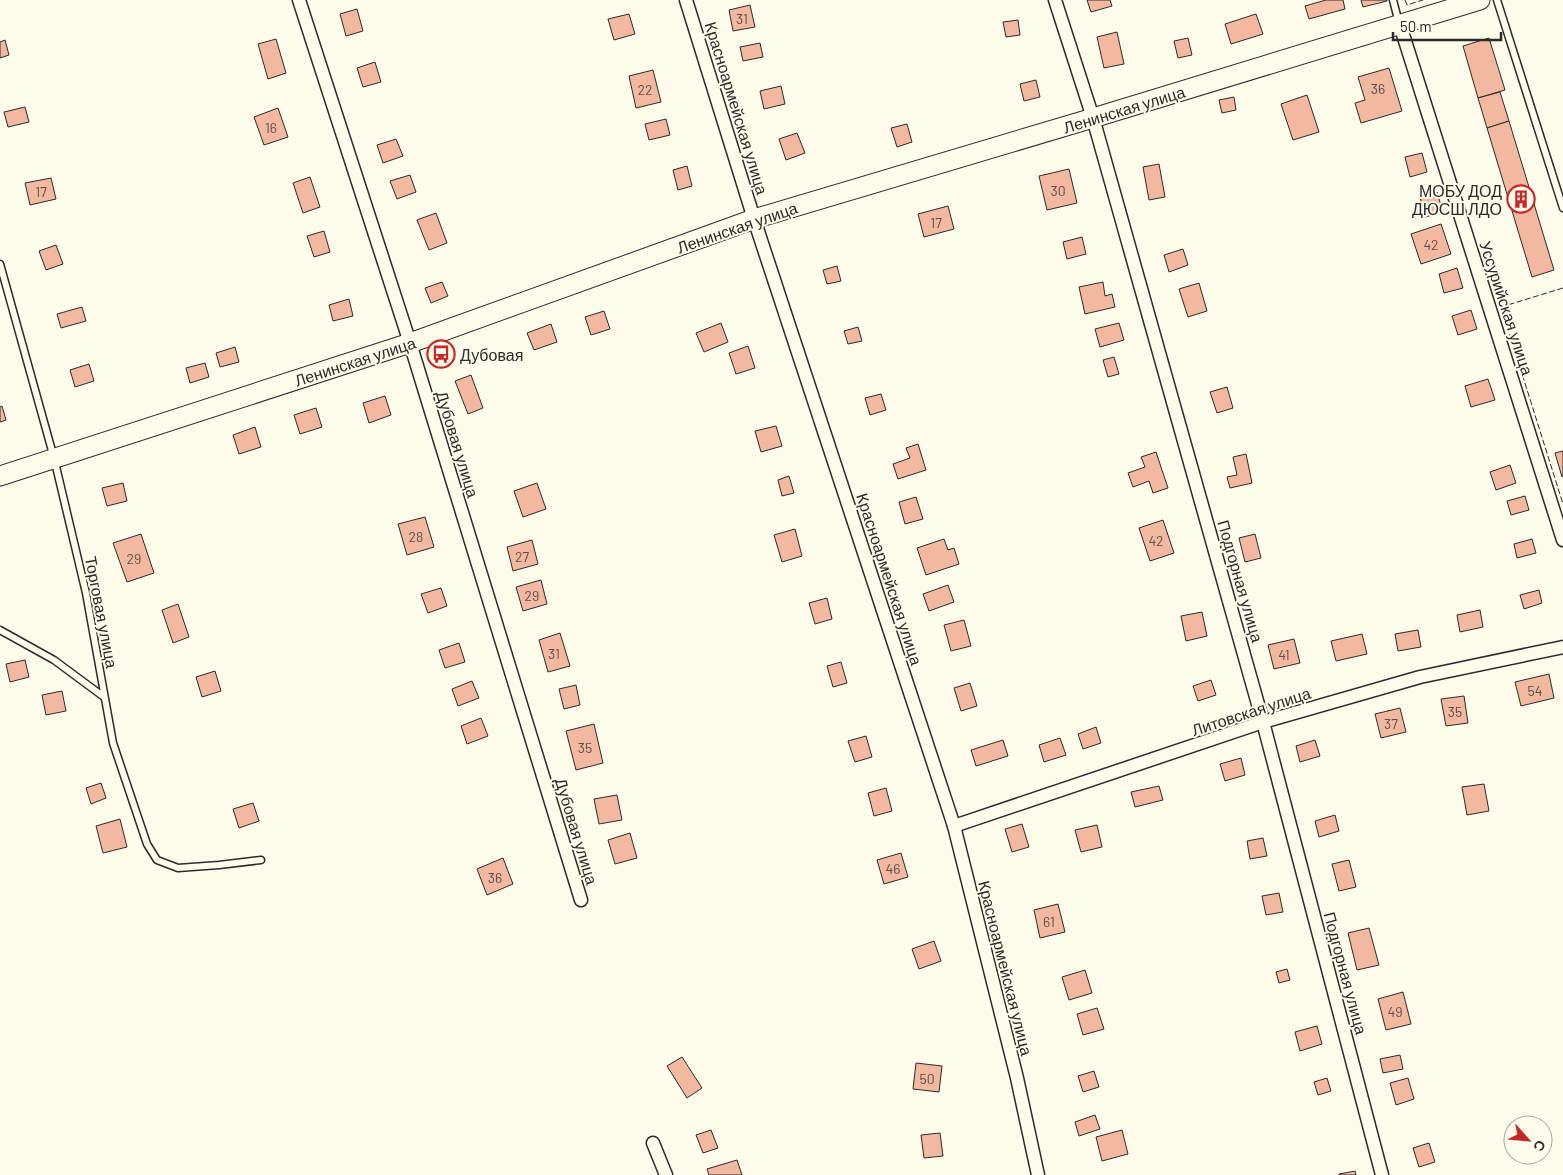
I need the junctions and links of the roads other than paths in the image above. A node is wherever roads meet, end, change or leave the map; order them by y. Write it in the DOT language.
graph roads {
  1 [pos="299,0"];
  2 [pos="686,0"];
  3 [pos="1055,0"];
  4 [pos="1393,0"];
  5 [pos="1480,0"];
  6 [pos="1497,0"];
  7 [pos="1400,25"];
  8 [pos="1093,118"];
  9 [pos="1563,208"];
  10 [pos="754,219"];
  11 [pos="0,264"];
  12 [pos="410,343"];
  13 [pos="54,458"];
  14 [pos="0,476"];
  15 [pos="1563,540"];
  16 [pos="0,630"];
  17 [pos="1563,647"];
  18 [pos="104,696"];
  19 [pos="1264,722"];
  20 [pos="954,826"];
  21 [pos="261,860"];
  22 [pos="581,900"];
  23 [pos="653,1143"];
  24 [pos="666,1175"];
  25 [pos="1038,1175"];
  26 [pos="1382,1175"];
  1 -- 12 [label="street, Дубовая улица"];
  2 -- 10 [label="street, Красноармейская улица"];
  3 -- 8 [label="street, Подгорная улица"];
  4 -- 7 [label="lane, Уссурийская улица"];
  5 -- 7 [label="main road, Ленинская улица"];
  6 -- 9 [label="lane"];
  7 -- 8 [label="main road, Ленинская улица"];
  7 -- 15 [label="street, Уссурийская улица"];
  8 -- 10 [label="main road, Ленинская улица"];
  8 -- 19 [label="street, Подгорная улица"];
  10 -- 12 [label="main road, Ленинская улица"];
  10 -- 20 [label="street, Красноармейская улица"];
  11 -- 13 [label="lane, Торговая улица"];
  12 -- 13 [label="main road, Ленинская улица"];
  12 -- 22 [label="street, Дубовая улица"];
  13 -- 14 [label="main road, Ленинская улица"];
  13 -- 18 [label="lane, Торговая улица"];
  16 -- 18 [label="lane"];
  17 -- 19 [label="street, Литовская улица"];
  18 -- 21 [label="lane, Торговая улица"];
  19 -- 20 [label="street, Литовская улица"];
  19 -- 26 [label="street, Подгорная улица"];
  20 -- 25 [label="street, Красноармейская улица"];
  23 -- 24 [label="street"];
}
